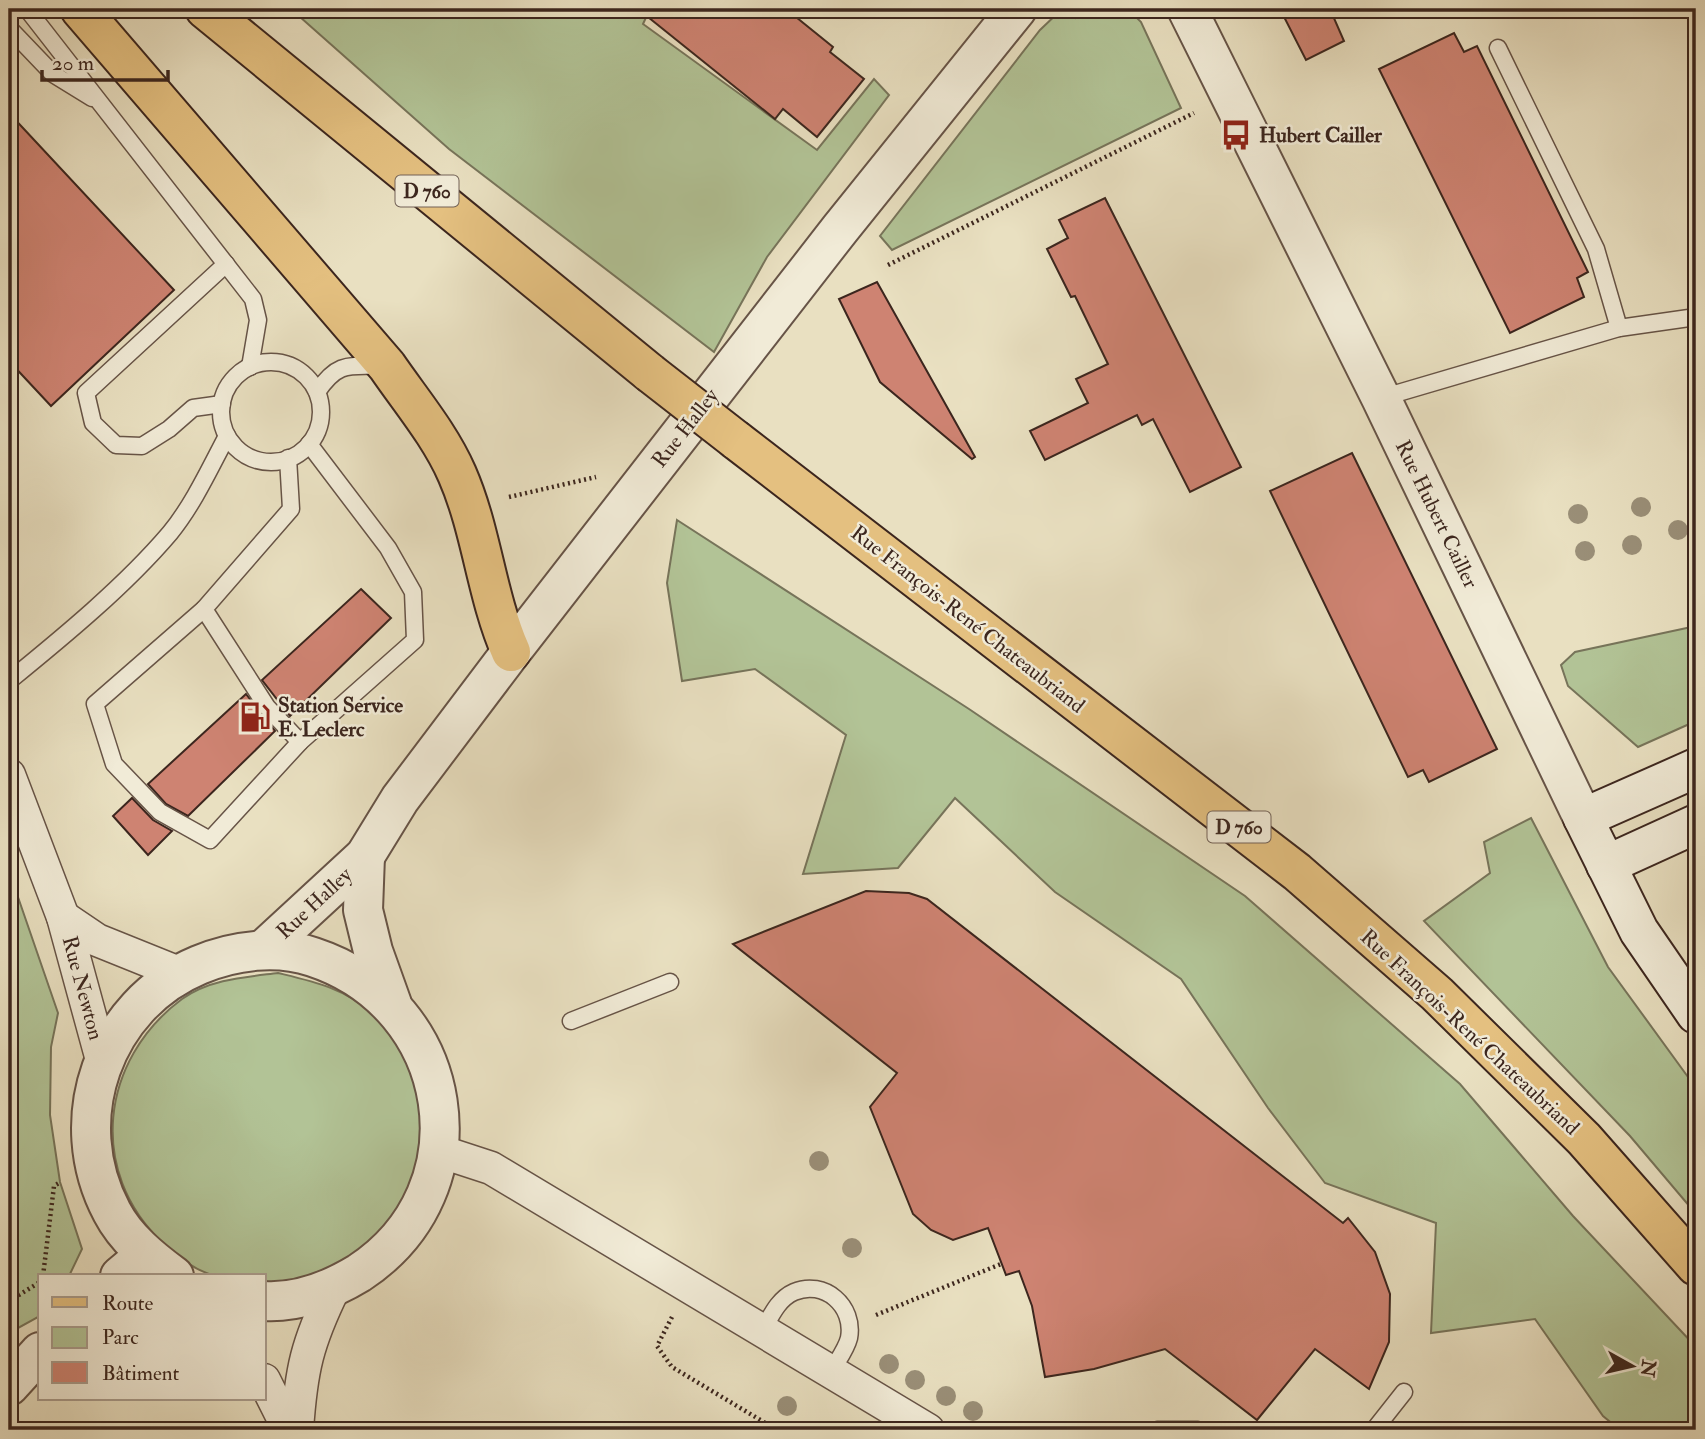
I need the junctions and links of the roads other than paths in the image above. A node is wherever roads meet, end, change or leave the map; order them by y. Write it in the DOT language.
graph roads {
  1 [pos="27,9"];
  2 [pos="80,9"];
  3 [pos="205,9"];
  4 [pos="1017,9"];
  5 [pos="1187,9"];
  6 [pos="9,28"];
  7 [pos="1498,48"];
  8 [pos="102,104"];
  9 [pos="226,264"];
  10 [pos="1696,317"];
  11 [pos="1619,328"];
  12 [pos="387,366"];
  13 [pos="250,367"];
  14 [pos="317,391"];
  15 [pos="1381,398"];
  16 [pos="222,404"];
  17 [pos="227,436"];
  18 [pos="309,444"];
  19 [pos="288,458"];
  20 [pos="204,609"];
  21 [pos="511,652"];
  22 [pos="9,681"];
  23 [pos="300,742"];
  24 [pos="1696,768"];
  25 [pos="9,775"];
  26 [pos="1583,818"];
  27 [pos="1696,824"];
  28 [pos="365,856"];
  29 [pos="1606,865"];
  30 [pos="63,916"];
  31 [pos="263,950"];
  32 [pos="179,973"];
  33 [pos="670,982"];
  34 [pos="392,1004"];
  35 [pos="1696,1014"];
  36 [pos="571,1021"];
  37 [pos="102,1060"];
  38 [pos="439,1151"];
  39 [pos="1696,1266"];
  40 [pos="147,1269"];
  41 [pos="334,1288"];
  42 [pos="266,1301"];
  43 [pos="763,1330"];
  44 [pos="38,1354"];
  45 [pos="831,1372"];
  46 [pos="266,1384"];
  47 [pos="9,1386"];
  48 [pos="1404,1392"];
  49 [pos="289,1430"];
  50 [pos="297,1430"];
  51 [pos="928,1430"];
  52 [pos="1157,1430"];
  53 [pos="1198,1430"];
  54 [pos="1374,1430"];
  1 -- 8 [label="lane"];
  2 -- 12 [label="main road"];
  3 -- 39 [label="main road, Rue François-René Chateaubriand / D 760, bridge"];
  4 -- 21 [label="street, Rue Halley"];
  5 -- 15 [label="street, Rue Hubert Cailler"];
  6 -- 8 [label="lane"];
  7 -- 11 [label="lane"];
  8 -- 9 [label="lane"];
  9 -- 13 [label="lane"];
  9 -- 16 [label="lane"];
  10 -- 11 [label="lane"];
  11 -- 15 [label="lane"];
  12 -- 14 [label="lane"];
  12 -- 21 [label="main road"];
  13 -- 14 [label="lane"];
  13 -- 16 [label="lane"];
  14 -- 18 [label="lane"];
  15 -- 26 [label="street, Rue Hubert Cailler"];
  16 -- 17 [label="lane"];
  17 -- 19 [label="lane"];
  17 -- 22 [label="lane"];
  18 -- 19 [label="lane"];
  18 -- 23 [label="lane"];
  19 -- 20 [label="lane"];
  20 -- 23 [label="lane"];
  20 -- 23 [label="lane"];
  21 -- 28 [label="street, Rue Halley"];
  24 -- 26 [label="street"];
  25 -- 30 [label="street, Rue Newton"];
  26 -- 29 [label="street, Rue Hubert Cailler"];
  27 -- 29 [label="street"];
  28 -- 31 [label="street, Rue Halley"];
  28 -- 34 [label="street, Rue Halley"];
  29 -- 35 [label="street, Rue Hubert Cailler"];
  30 -- 32 [label="street, Rue Newton"];
  30 -- 37 [label="street, Rue Newton"];
  31 -- 32 [label="street"];
  31 -- 34 [label="street"];
  32 -- 37 [label="street"];
  33 -- 36 [label="lane"];
  34 -- 38 [label="street"];
  37 -- 40 [label="street"];
  38 -- 41 [label="street"];
  38 -- 43 [label="street"];
  41 -- 42 [label="street"];
  41 -- 50 [label="street"];
  43 -- 45 [label="street"];
  43 -- 45 [label="lane"];
  44 -- 47 [label="street"];
  45 -- 51 [label="street"];
  46 -- 49 [label="street"];
  48 -- 54 [label="lane"];
  52 -- 53 [label="lane"];
}
